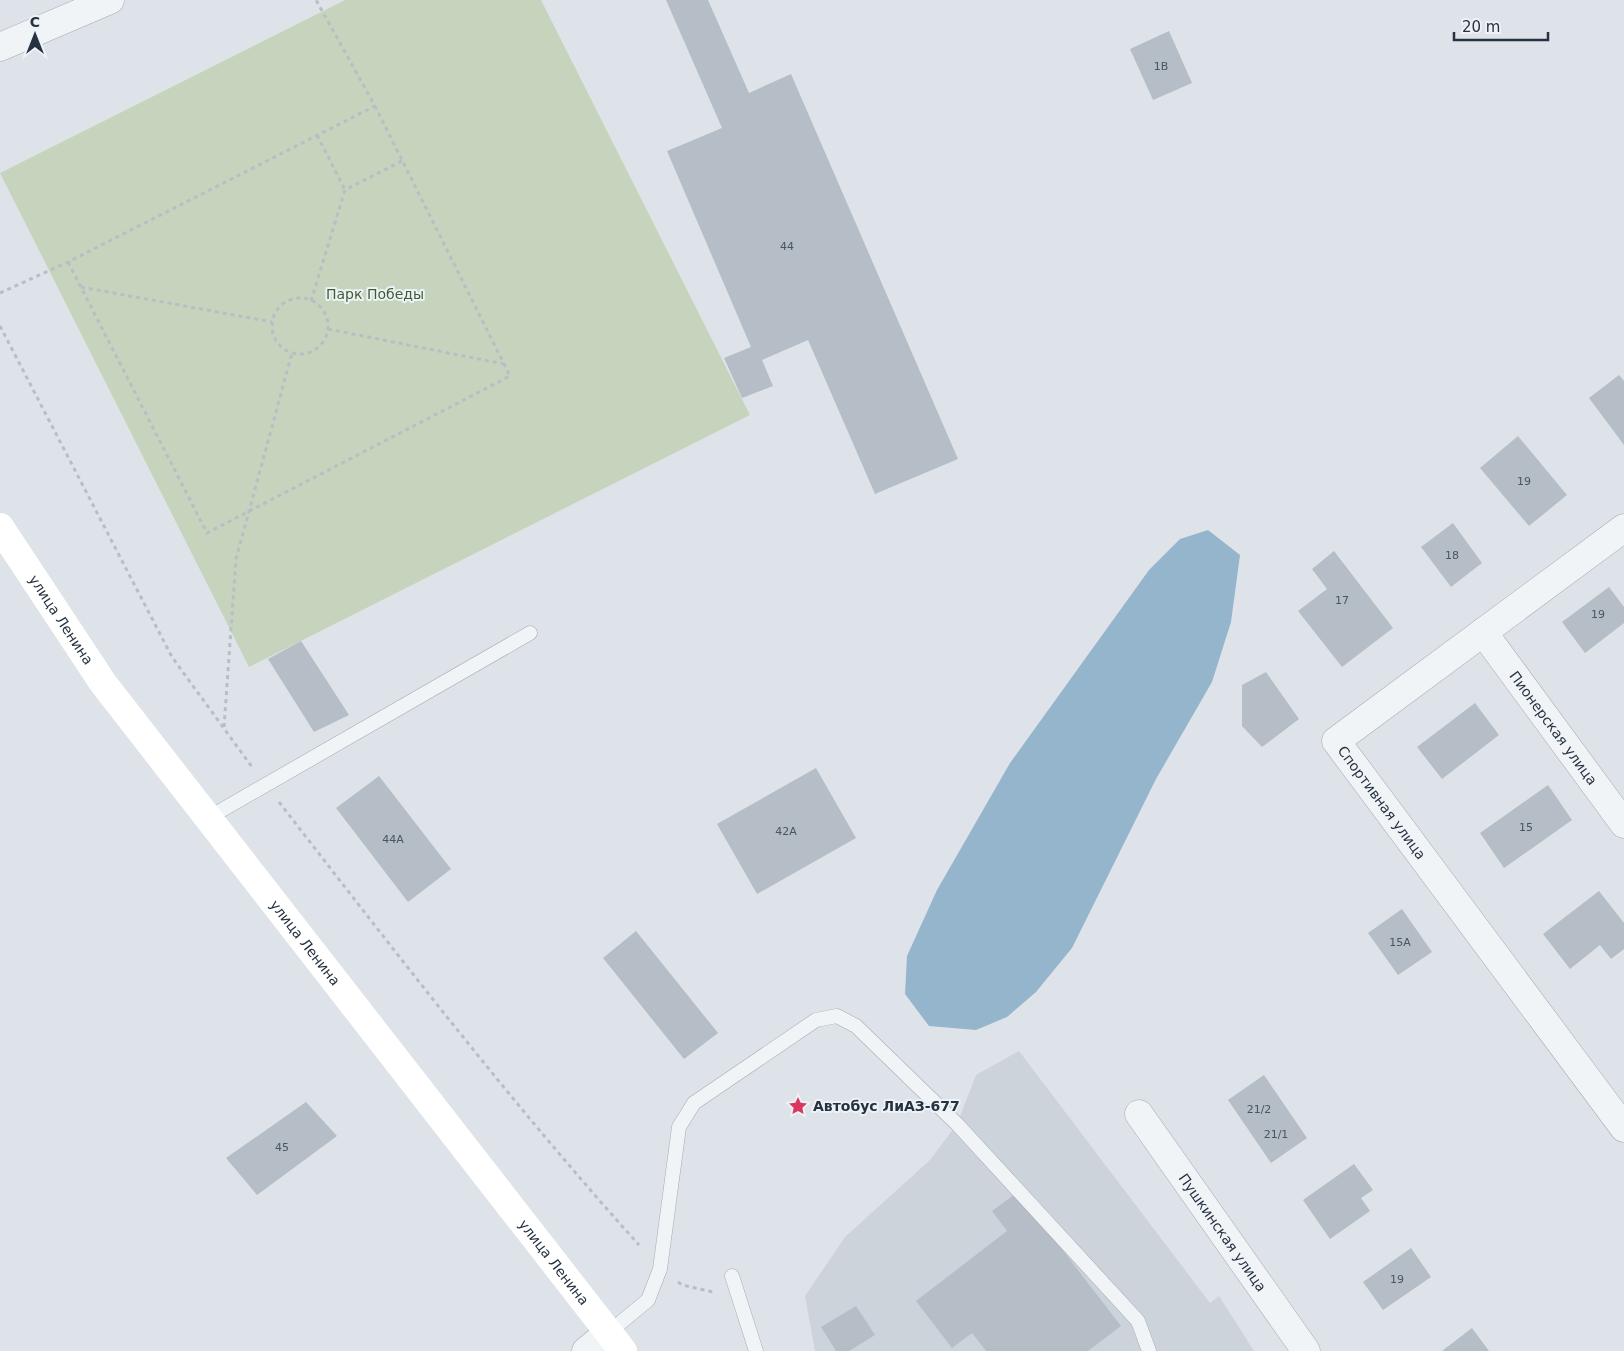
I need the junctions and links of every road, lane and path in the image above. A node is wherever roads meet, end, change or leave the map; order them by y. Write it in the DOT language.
graph roads {
  1 [pos="110,0"];
  2 [pos="316,0"];
  3 [pos="0,47"];
  4 [pos="375,106"];
  5 [pos="317,135"];
  6 [pos="402,161"];
  7 [pos="345,190"];
  8 [pos="68,262"];
  9 [pos="81,287"];
  10 [pos="0,293"];
  11 [pos="311,301"];
  12 [pos="272,322"];
  13 [pos="0,326"];
  14 [pos="328,329"];
  15 [pos="292,353"];
  16 [pos="504,364"];
  17 [pos="250,511"];
  18 [pos="0,527"];
  19 [pos="1624,528"];
  20 [pos="1483,632"];
  21 [pos="530,633"];
  22 [pos="224,728"];
  23 [pos="265,784"];
  24 [pos="208,818"];
  25 [pos="1624,824"];
  26 [pos="1139,1114"];
  27 [pos="1624,1128"];
  28 [pos="660,1269"];
  29 [pos="732,1276"];
  30 [pos="739,1297"];
  31 [pos="616,1342"];
  32 [pos="586,1351"];
  33 [pos="756,1351"];
  34 [pos="1149,1351"];
  35 [pos="1306,1351"];
  1 -- 3 [label="street"];
  2 -- 4 [label="path"];
  4 -- 5 [label="path"];
  4 -- 6 [label="path"];
  5 -- 7 [label="path"];
  5 -- 8 [label="path"];
  6 -- 7 [label="path"];
  6 -- 16 [label="path"];
  7 -- 11 [label="path"];
  8 -- 9 [label="path"];
  8 -- 10 [label="path"];
  9 -- 12 [label="path"];
  9 -- 17 [label="path"];
  11 -- 12 [label="path"];
  11 -- 14 [label="path"];
  12 -- 15 [label="path"];
  13 -- 22 [label="path"];
  14 -- 15 [label="path"];
  14 -- 16 [label="path"];
  15 -- 17 [label="path"];
  16 -- 17 [label="path"];
  17 -- 22 [label="path"];
  18 -- 24 [label="main road, улица Ленина"];
  19 -- 20 [label="street, Спортивная улица"];
  20 -- 25 [label="street, Пионерская улица"];
  20 -- 27 [label="street, Спортивная улица"];
  21 -- 23 [label="lane"];
  22 -- 23 [label="path"];
  23 -- 24 [label="lane"];
  23 -- 28 [label="path"];
  24 -- 31 [label="main road, улица Ленина"];
  26 -- 35 [label="street, Пушкинская улица"];
  28 -- 30 [label="path"];
  28 -- 31 [label="lane"];
  28 -- 34 [label="lane"];
  29 -- 30 [label="lane"];
  30 -- 33 [label="lane"];
  31 -- 32 [label="street"];
}
